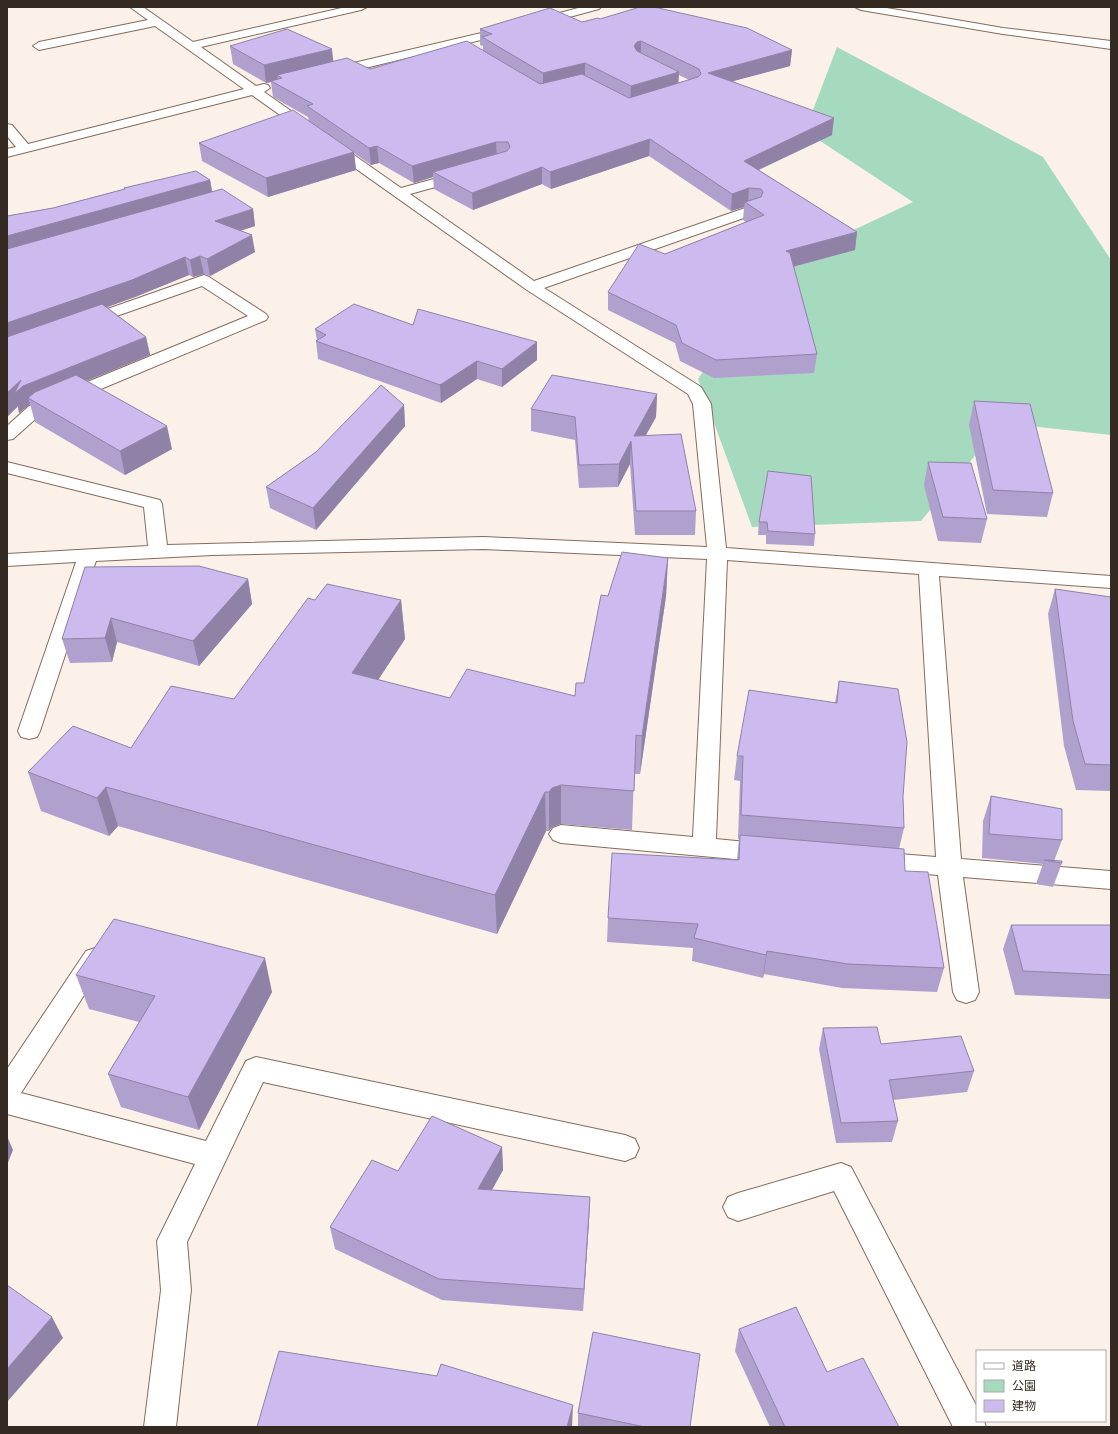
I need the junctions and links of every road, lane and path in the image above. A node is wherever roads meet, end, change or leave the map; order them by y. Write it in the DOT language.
graph roads {
  1 [pos="136,7"];
  2 [pos="361,7"];
  3 [pos="595,7"];
  4 [pos="861,7"];
  5 [pos="157,22"];
  6 [pos="456,43"];
  7 [pos="1111,45"];
  8 [pos="39,46"];
  9 [pos="191,46"];
  10 [pos="469,51"];
  11 [pos="324,74"];
  12 [pos="277,85"];
  13 [pos="254,91"];
  14 [pos="7,128"];
  15 [pos="25,148"];
  16 [pos="7,153"];
  17 [pos="473,172"];
  18 [pos="399,194"];
  19 [pos="753,210"];
  20 [pos="532,287"];
  21 [pos="72,326"];
  22 [pos="7,435"];
  23 [pos="7,467"];
  24 [pos="158,551"];
  25 [pos="717,553"];
  26 [pos="88,555"];
  27 [pos="7,560"];
  28 [pos="929,568"];
  29 [pos="1111,582"];
  30 [pos="29,731"];
  31 [pos="561,834"];
  32 [pos="704,847"];
  33 [pos="791,854"];
  34 [pos="854,860"];
  35 [pos="949,867"];
  36 [pos="1111,880"];
  37 [pos="103,946"];
  38 [pos="966,992"];
  39 [pos="7,1092"];
  40 [pos="7,1102"];
  41 [pos="625,1148"];
  42 [pos="214,1156"];
  43 [pos="738,1207"];
  44 [pos="160,1427"];
  45 [pos="970,1427"];
  1 -- 5 [label="street"];
  2 -- 9 [label="street"];
  3 -- 6 [label="street"];
  4 -- 7 [label="street"];
  5 -- 8 [label="street"];
  5 -- 9 [label="street"];
  6 -- 10 [label="street"];
  6 -- 11 [label="street"];
  9 -- 13 [label="street"];
  12 -- 13 [label="street"];
  13 -- 15 [label="street"];
  13 -- 18 [label="street"];
  14 -- 15 [label="street"];
  15 -- 16 [label="street"];
  17 -- 18 [label="street"];
  18 -- 20 [label="street"];
  19 -- 20 [label="street"];
  20 -- 25 [label="street"];
  21 -- 22 [label="street"];
  23 -- 24 [label="street"];
  24 -- 25 [label="street"];
  24 -- 26 [label="street"];
  25 -- 28 [label="street"];
  25 -- 32 [label="street"];
  26 -- 27 [label="street"];
  26 -- 30 [label="street"];
  28 -- 29 [label="street"];
  28 -- 35 [label="street"];
  31 -- 32 [label="street"];
  32 -- 33 [label="street"];
  34 -- 35 [label="street"];
  35 -- 36 [label="street"];
  35 -- 38 [label="street"];
  37 -- 39 [label="street"];
  40 -- 42 [label="street"];
  41 -- 42 [label="street"];
  42 -- 44 [label="street"];
  43 -- 45 [label="street"];
}
